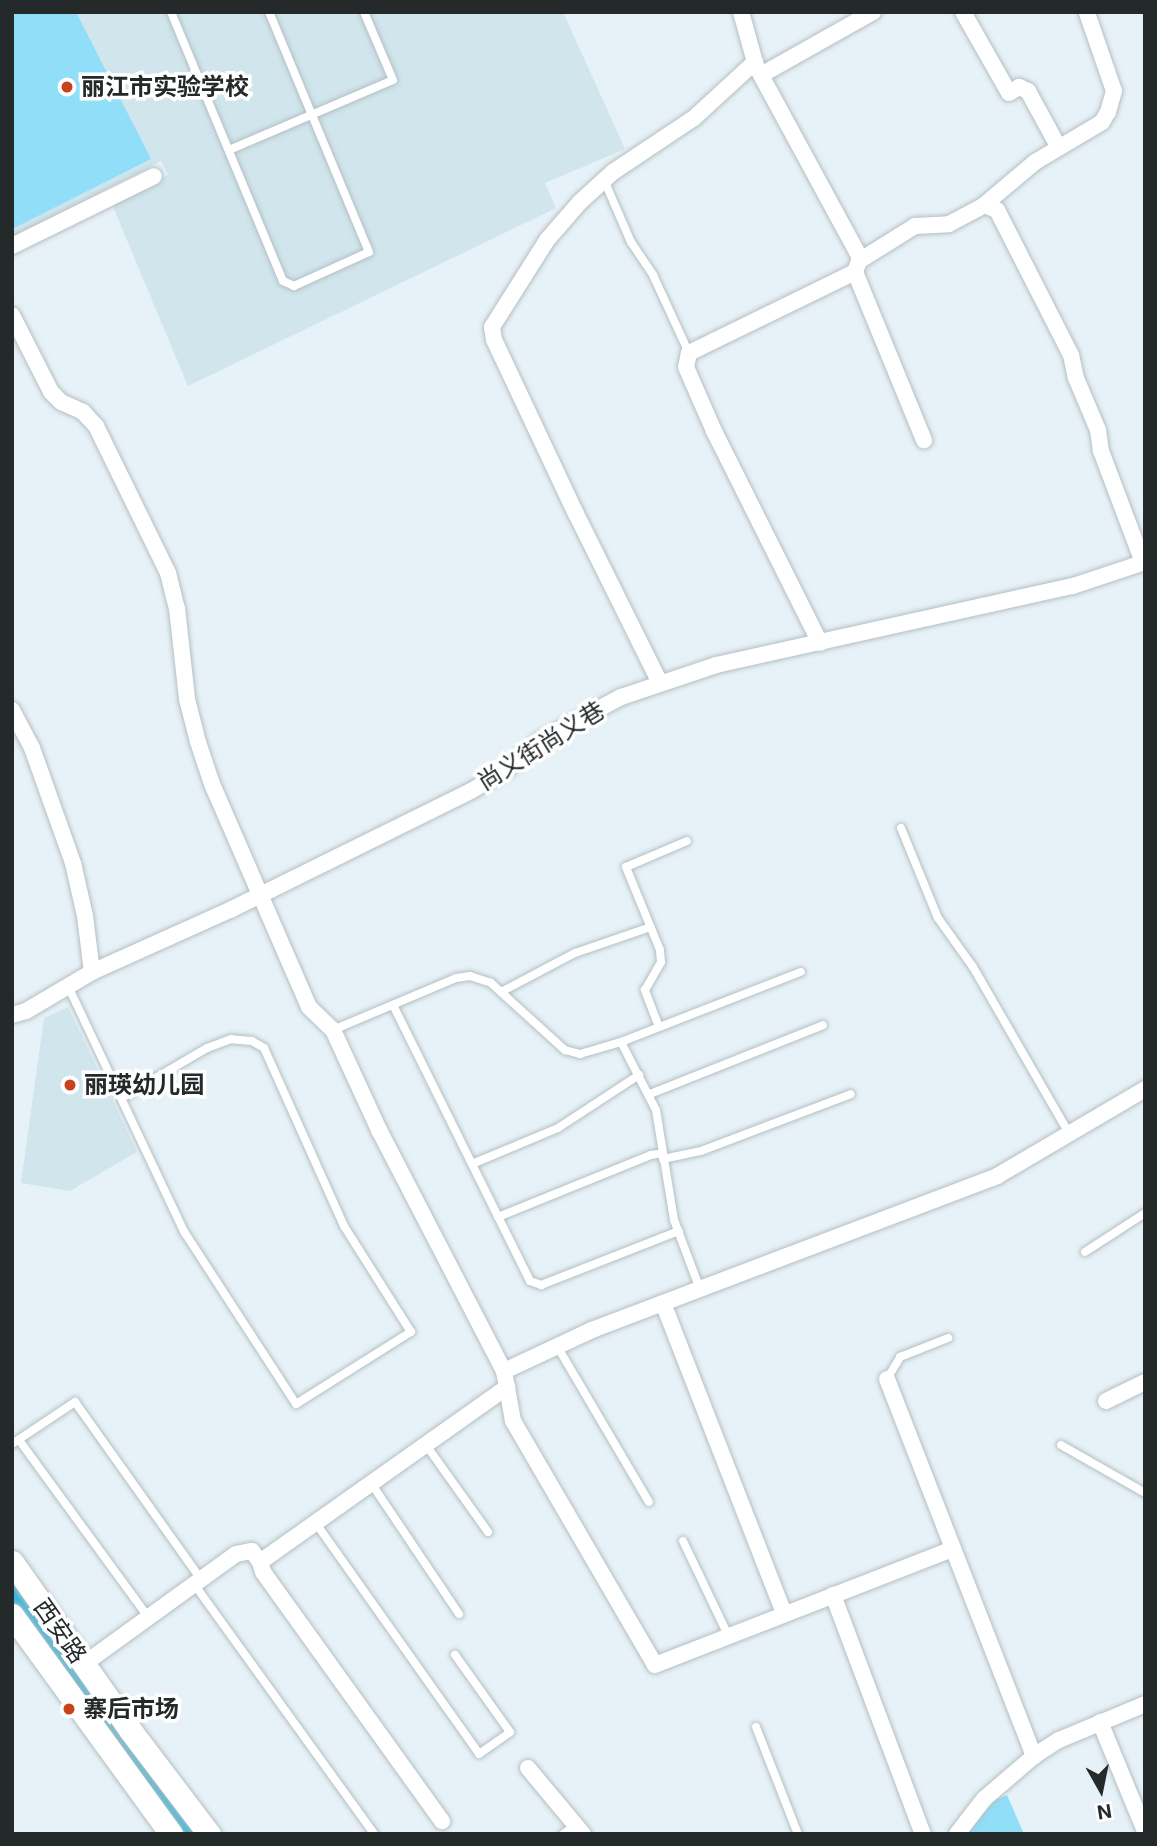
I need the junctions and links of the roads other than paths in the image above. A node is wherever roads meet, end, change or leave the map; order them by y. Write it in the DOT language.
graph roads {
  1 [pos="171,12"];
  2 [pos="269,12"];
  3 [pos="364,12"];
  4 [pos="741,12"];
  5 [pos="873,12"];
  6 [pos="963,12"];
  7 [pos="1087,13"];
  8 [pos="758,68"];
  9 [pos="312,115"];
  10 [pos="1058,146"];
  11 [pos="229,150"];
  12 [pos="154,176"];
  13 [pos="604,180"];
  14 [pos="984,205"];
  15 [pos="12,246"];
  16 [pos="857,267"];
  17 [pos="12,315"];
  18 [pos="689,353"];
  19 [pos="924,440"];
  20 [pos="1144,562"];
  21 [pos="820,643"];
  22 [pos="660,683"];
  23 [pos="12,710"];
  24 [pos="901,828"];
  25 [pos="687,841"];
  26 [pos="259,895"];
  27 [pos="651,927"];
  28 [pos="92,972"];
  29 [pos="801,972"];
  30 [pos="68,986"];
  31 [pos="501,992"];
  32 [pos="393,1005"];
  33 [pos="12,1015"];
  34 [pos="823,1025"];
  35 [pos="659,1027"];
  36 [pos="333,1030"];
  37 [pos="621,1042"];
  38 [pos="639,1075"];
  39 [pos="1145,1090"];
  40 [pos="650,1094"];
  41 [pos="851,1094"];
  42 [pos="123,1097"];
  43 [pos="1069,1133"];
  44 [pos="663,1156"];
  45 [pos="472,1164"];
  46 [pos="1145,1213"];
  47 [pos="498,1217"];
  48 [pos="679,1231"];
  49 [pos="1085,1252"];
  50 [pos="701,1289"];
  51 [pos="663,1303"];
  52 [pos="948,1338"];
  53 [pos="557,1346"];
  54 [pos="506,1379"];
  55 [pos="887,1379"];
  56 [pos="1145,1382"];
  57 [pos="1106,1401"];
  58 [pos="15,1442"];
  59 [pos="426,1444"];
  60 [pos="1061,1446"];
  61 [pos="371,1483"];
  62 [pos="1145,1493"];
  63 [pos="649,1502"];
  64 [pos="315,1522"];
  65 [pos="488,1532"];
  66 [pos="683,1541"];
  67 [pos="953,1549"];
  68 [pos="12,1562"];
  69 [pos="260,1562"];
  70 [pos="198,1581"];
  71 [pos="833,1595"];
  72 [pos="459,1614"];
  73 [pos="784,1614"];
  74 [pos="12,1615"];
  75 [pos="148,1617"];
  76 [pos="727,1635"];
  77 [pos="76,1655"];
  78 [pos="455,1655"];
  79 [pos="52,1666"];
  80 [pos="1145,1704"];
  81 [pos="1100,1722"];
  82 [pos="756,1727"];
  83 [pos="1034,1756"];
  84 [pos="528,1768"];
  85 [pos="442,1821"];
  86 [pos="574,1831"];
  87 [pos="1145,1831"];
  88 [pos="171,1834"];
  89 [pos="209,1834"];
  90 [pos="374,1834"];
  91 [pos="798,1834"];
  92 [pos="923,1834"];
  93 [pos="957,1834"];
  1 -- 11 [label="lane"];
  2 -- 9 [label="lane"];
  3 -- 9 [label="lane"];
  4 -- 8 [label="street"];
  5 -- 8 [label="street"];
  6 -- 10 [label="street"];
  7 -- 10 [label="street"];
  8 -- 13 [label="street"];
  8 -- 16 [label="street"];
  9 -- 11 [label="lane"];
  9 -- 11 [label="lane"];
  10 -- 14 [label="street"];
  12 -- 15 [label="street"];
  13 -- 18 [label="lane"];
  13 -- 22 [label="street"];
  14 -- 16 [label="street"];
  14 -- 20 [label="street"];
  16 -- 18 [label="street"];
  16 -- 19 [label="street"];
  17 -- 26 [label="street"];
  18 -- 21 [label="street"];
  20 -- 21 [label="street, 尚义街尚义巷"];
  21 -- 22 [label="street, 尚义街尚义巷"];
  22 -- 26 [label="street, 尚义街尚义巷"];
  23 -- 28 [label="street"];
  24 -- 43 [label="lane"];
  25 -- 27 [label="lane"];
  26 -- 28 [label="street, 尚义街尚义巷"];
  26 -- 36 [label="street"];
  27 -- 31 [label="lane"];
  27 -- 35 [label="lane"];
  28 -- 30 [label="street, 尚义街尚义巷"];
  29 -- 35 [label="lane"];
  30 -- 33 [label="street, 尚义街尚义巷"];
  30 -- 42 [label="lane"];
  31 -- 32 [label="lane"];
  31 -- 37 [label="lane"];
  32 -- 36 [label="lane"];
  32 -- 45 [label="lane"];
  34 -- 40 [label="lane"];
  35 -- 37 [label="lane"];
  36 -- 54 [label="street"];
  37 -- 38 [label="lane"];
  38 -- 40 [label="lane"];
  38 -- 45 [label="lane"];
  39 -- 43 [label="street"];
  40 -- 44 [label="lane"];
  41 -- 44 [label="lane"];
  42 -- 42 [label="lane"];
  43 -- 50 [label="street"];
  44 -- 47 [label="lane"];
  44 -- 48 [label="lane"];
  45 -- 47 [label="lane"];
  46 -- 49 [label="lane"];
  47 -- 48 [label="lane"];
  48 -- 50 [label="lane"];
  50 -- 51 [label="street"];
  51 -- 53 [label="street"];
  51 -- 73 [label="street"];
  52 -- 55 [label="lane"];
  53 -- 54 [label="street"];
  53 -- 63 [label="lane"];
  54 -- 59 [label="street"];
  54 -- 76 [label="street"];
  55 -- 67 [label="street"];
  56 -- 57 [label="street"];
  58 -- 70 [label="lane"];
  58 -- 75 [label="lane"];
  59 -- 61 [label="street"];
  59 -- 65 [label="lane"];
  60 -- 62 [label="lane"];
  61 -- 64 [label="street"];
  61 -- 72 [label="lane"];
  64 -- 69 [label="street"];
  64 -- 78 [label="lane"];
  66 -- 76 [label="lane"];
  67 -- 71 [label="street"];
  67 -- 83 [label="street"];
  68 -- 77 [label="street, 西安路"];
  69 -- 70 [label="street"];
  69 -- 85 [label="street"];
  70 -- 75 [label="street"];
  70 -- 90 [label="lane"];
  71 -- 73 [label="street"];
  71 -- 92 [label="street"];
  73 -- 76 [label="street"];
  74 -- 79 [label="street, 西安路"];
  75 -- 77 [label="street"];
  77 -- 79 [label="street"];
  77 -- 89 [label="street, 西安路"];
  79 -- 88 [label="street, 西安路"];
  80 -- 81 [label="street"];
  81 -- 83 [label="street"];
  81 -- 87 [label="street"];
  82 -- 91 [label="lane"];
  83 -- 93 [label="street"];
  84 -- 86 [label="street"];
}
